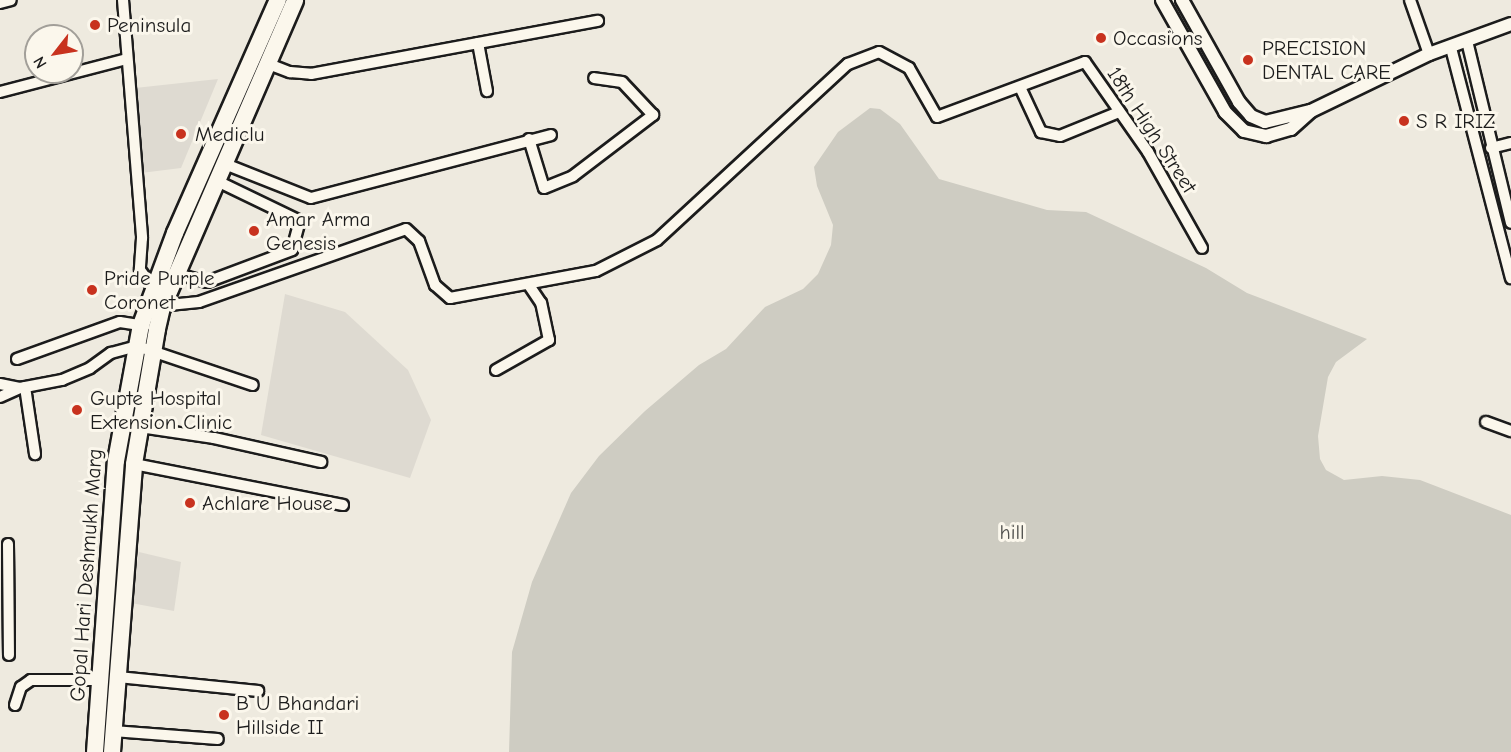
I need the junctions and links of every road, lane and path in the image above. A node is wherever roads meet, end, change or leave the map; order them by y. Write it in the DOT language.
graph roads {
  1 [pos="11,0"];
  2 [pos="123,0"];
  3 [pos="278,0"];
  4 [pos="295,0"];
  5 [pos="1162,0"];
  6 [pos="1182,0"];
  7 [pos="1410,0"];
  8 [pos="0,3"];
  9 [pos="598,21"];
  10 [pos="1511,24"];
  11 [pos="1467,41"];
  12 [pos="478,43"];
  13 [pos="1451,48"];
  14 [pos="1429,54"];
  15 [pos="127,59"];
  16 [pos="266,63"];
  17 [pos="594,78"];
  18 [pos="1020,87"];
  19 [pos="487,91"];
  20 [pos="0,92"];
  21 [pos="1239,102"];
  22 [pos="1311,111"];
  23 [pos="1119,112"];
  24 [pos="1225,112"];
  25 [pos="551,135"];
  26 [pos="529,140"];
  27 [pos="1511,143"];
  28 [pos="1491,148"];
  29 [pos="225,164"];
  30 [pos="217,181"];
  31 [pos="1511,223"];
  32 [pos="1202,248"];
  33 [pos="177,274"];
  34 [pos="1511,278"];
  35 [pos="529,285"];
  36 [pos="154,298"];
  37 [pos="149,327"];
  38 [pos="145,347"];
  39 [pos="17,359"];
  40 [pos="496,370"];
  41 [pos="0,384"];
  42 [pos="253,385"];
  43 [pos="23,387"];
  44 [pos="0,397"];
  45 [pos="1486,422"];
  46 [pos="140,428"];
  47 [pos="1511,431"];
  48 [pos="34,454"];
  49 [pos="321,462"];
  50 [pos="134,464"];
  51 [pos="344,505"];
  52 [pos="8,544"];
  53 [pos="9,656"];
  54 [pos="110,679"];
  55 [pos="258,691"];
  56 [pos="15,705"];
  57 [pos="113,731"];
  58 [pos="218,738"];
  59 [pos="95,752"];
  60 [pos="112,752"];
  1 -- 8 [label="street"];
  2 -- 15 [label="street"];
  3 -- 36 [label="main road, Gopal Hari Deshmukh Marg"];
  4 -- 16 [label="main road, Gopal Hari Deshmukh Marg"];
  5 -- 24 [label="street"];
  6 -- 21 [label="street"];
  7 -- 14 [label="street"];
  9 -- 12 [label="street"];
  10 -- 11 [label="street"];
  11 -- 13 [label="street"];
  11 -- 28 [label="street"];
  12 -- 16 [label="street"];
  12 -- 19 [label="street"];
  13 -- 14 [label="street"];
  13 -- 34 [label="street"];
  14 -- 22 [label="street"];
  15 -- 20 [label="street"];
  15 -- 36 [label="street"];
  16 -- 29 [label="main road, Gopal Hari Deshmukh Marg"];
  17 -- 26 [label="street"];
  18 -- 23 [label="street, 18th High Street"];
  18 -- 23 [label="street"];
  18 -- 35 [label="street, 18th High Street"];
  21 -- 22 [label="street"];
  21 -- 24 [label="street"];
  22 -- 24 [label="street"];
  23 -- 32 [label="street, 18th High Street"];
  25 -- 26 [label="street"];
  26 -- 29 [label="street"];
  27 -- 28 [label="street"];
  28 -- 31 [label="street"];
  29 -- 30 [label="main road, Gopal Hari Deshmukh Marg"];
  30 -- 33 [label="main road, Gopal Hari Deshmukh Marg"];
  30 -- 33 [label="street"];
  33 -- 36 [label="main road, Gopal Hari Deshmukh Marg"];
  35 -- 36 [label="street"];
  35 -- 40 [label="street"];
  36 -- 37 [label="main road, Gopal Hari Deshmukh Marg"];
  37 -- 38 [label="main road, Gopal Hari Deshmukh Marg"];
  37 -- 39 [label="street"];
  38 -- 42 [label="street"];
  38 -- 43 [label="street"];
  38 -- 46 [label="main road, Gopal Hari Deshmukh Marg"];
  38 -- 54 [label="main road, Gopal Hari Deshmukh Marg"];
  41 -- 43 [label="street"];
  43 -- 44 [label="street"];
  43 -- 48 [label="street"];
  45 -- 47 [label="street"];
  46 -- 49 [label="street"];
  46 -- 50 [label="main road, Gopal Hari Deshmukh Marg"];
  50 -- 51 [label="street"];
  50 -- 54 [label="main road, Gopal Hari Deshmukh Marg"];
  52 -- 53 [label="street"];
  54 -- 55 [label="street"];
  54 -- 56 [label="street"];
  54 -- 57 [label="main road, Gopal Hari Deshmukh Marg"];
  54 -- 59 [label="main road, Gopal Hari Deshmukh Marg"];
  57 -- 58 [label="street"];
  57 -- 60 [label="main road, Gopal Hari Deshmukh Marg"];
}
